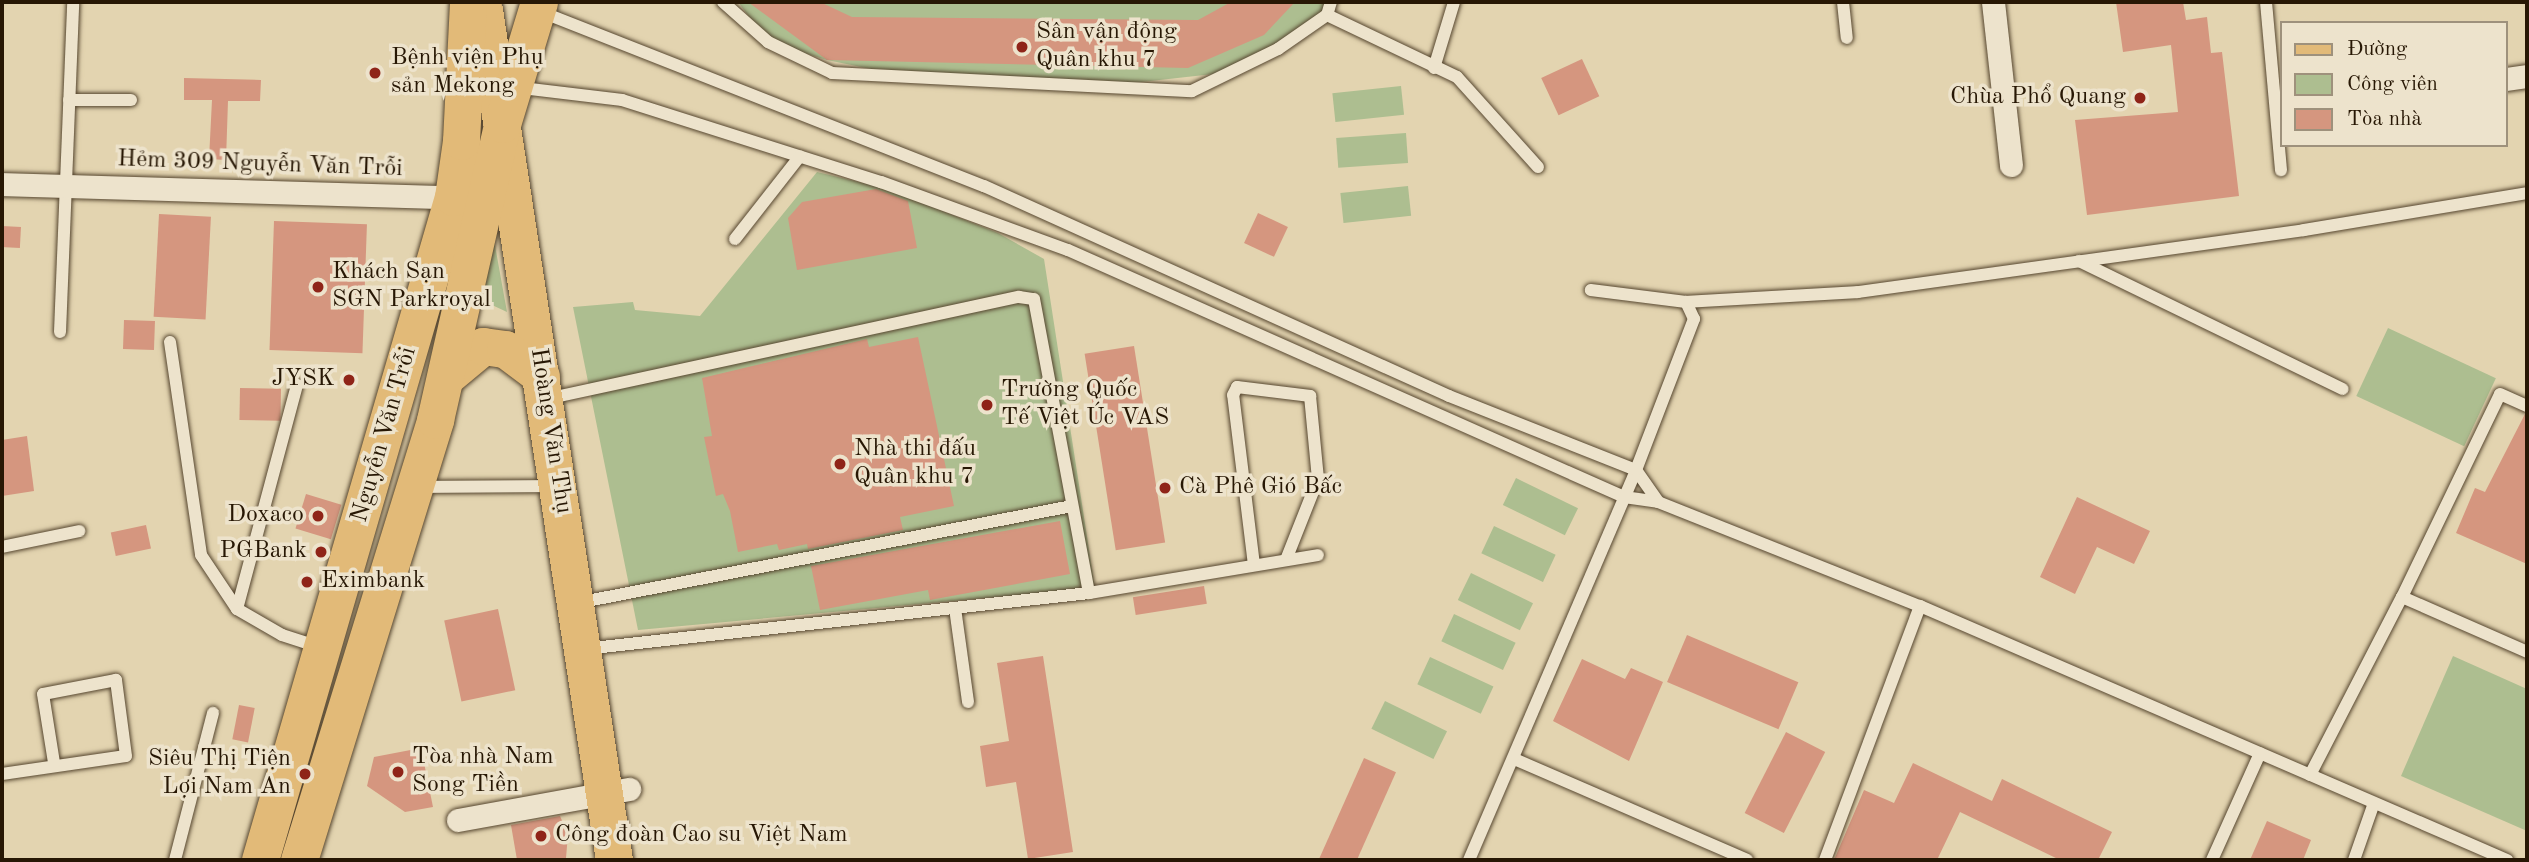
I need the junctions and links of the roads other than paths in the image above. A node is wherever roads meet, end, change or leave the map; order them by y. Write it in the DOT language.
graph roads {
  1 [pos="73,2"];
  2 [pos="468,2"];
  3 [pos="483,2"];
  4 [pos="723,2"];
  5 [pos="1331,2"];
  6 [pos="1454,2"];
  7 [pos="1843,2"];
  8 [pos="1993,2"];
  9 [pos="2266,2"];
  10 [pos="538,6"];
  11 [pos="1327,15"];
  12 [pos="1847,38"];
  13 [pos="1434,68"];
  14 [pos="2527,76"];
  15 [pos="522,77"];
  16 [pos="2508,79"];
  17 [pos="69,100"];
  18 [pos="131,100"];
  19 [pos="502,124"];
  20 [pos="800,156"];
  21 [pos="2011,165"];
  22 [pos="1538,167"];
  23 [pos="2281,170"];
  24 [pos="2,184"];
  25 [pos="65,186"];
  26 [pos="2527,193"];
  27 [pos="453,197"];
  28 [pos="735,239"];
  29 [pos="2078,260"];
  30 [pos="1591,290"];
  31 [pos="1686,302"];
  32 [pos="60,332"];
  33 [pos="170,342"];
  34 [pos="447,376"];
  35 [pos="297,385"];
  36 [pos="2343,389"];
  37 [pos="550,390"];
  38 [pos="2527,406"];
  39 [pos="1636,470"];
  40 [pos="558,486"];
  41 [pos="414,487"];
  42 [pos="1624,497"];
  43 [pos="1658,502"];
  44 [pos="1072,506"];
  45 [pos="79,531"];
  46 [pos="2,547"];
  47 [pos="1318,555"];
  48 [pos="1286,560"];
  49 [pos="1254,565"];
  50 [pos="1089,593"];
  51 [pos="2402,597"];
  52 [pos="587,601"];
  53 [pos="1920,606"];
  54 [pos="955,608"];
  55 [pos="237,609"];
  56 [pos="323,648"];
  57 [pos="594,648"];
  58 [pos="2527,652"];
  59 [pos="360,662"];
  60 [pos="968,702"];
  61 [pos="213,713"];
  62 [pos="2260,753"];
  63 [pos="1514,759"];
  64 [pos="54,763"];
  65 [pos="2,774"];
  66 [pos="2310,775"];
  67 [pos="617,791"];
  68 [pos="2374,803"];
  69 [pos="458,820"];
  70 [pos="176,860"];
  71 [pos="260,860"];
  72 [pos="299,860"];
  73 [pos="614,860"];
  74 [pos="640,860"];
  75 [pos="1469,860"];
  76 [pos="1747,860"];
  77 [pos="1825,860"];
  78 [pos="2212,860"];
  79 [pos="2354,860"];
  80 [pos="2507,860"];
  1 -- 17 [label="lane"];
  2 -- 27 [label="main road, Nguyễn Văn Trỗi"];
  3 -- 19 [label="main road, Hoàng Văn Thụ"];
  4 -- 11 [label="lane"];
  5 -- 11 [label="lane"];
  6 -- 13 [label="lane"];
  7 -- 12 [label="lane"];
  8 -- 21 [label="street"];
  9 -- 23 [label="lane"];
  10 -- 15 [label="main road, Nguyễn Văn Trỗi"];
  10 -- 39 [label="lane"];
  11 -- 13 [label="lane"];
  13 -- 22 [label="lane"];
  14 -- 16 [label="street"];
  15 -- 19 [label="main road, Nguyễn Văn Trỗi"];
  15 -- 20 [label="lane"];
  15 -- 37 [label="main road, Hoàng Văn Thụ"];
  17 -- 18 [label="lane"];
  17 -- 25 [label="lane"];
  19 -- 34 [label="main road, Nguyễn Văn Trỗi"];
  19 -- 37 [label="main road, Hoàng Văn Thụ"];
  20 -- 28 [label="lane"];
  20 -- 42 [label="lane"];
  24 -- 25 [label="street, Hẻm 309 Nguyễn Văn Trỗi"];
  25 -- 27 [label="street, Hẻm 309 Nguyễn Văn Trỗi"];
  25 -- 32 [label="lane"];
  26 -- 29 [label="lane"];
  27 -- 56 [label="main road, Nguyễn Văn Trỗi"];
  29 -- 31 [label="lane"];
  29 -- 36 [label="lane"];
  30 -- 31 [label="lane"];
  31 -- 39 [label="lane"];
  33 -- 55 [label="lane"];
  34 -- 37 [label="main road"];
  34 -- 41 [label="main road, Nguyễn Văn Trỗi"];
  35 -- 55 [label="lane"];
  37 -- 40 [label="main road, Hoàng Văn Thụ"];
  37 -- 44 [label="lane"];
  37 -- 52 [label="main road, Hoàng Văn Thụ"];
  38 -- 51 [label="lane"];
  39 -- 42 [label="lane"];
  39 -- 43 [label="lane"];
  40 -- 41 [label="lane"];
  40 -- 52 [label="main road, Hoàng Văn Thụ"];
  41 -- 59 [label="main road, Nguyễn Văn Trỗi"];
  42 -- 43 [label="lane"];
  42 -- 63 [label="lane"];
  43 -- 53 [label="lane"];
  44 -- 50 [label="lane"];
  44 -- 52 [label="lane"];
  45 -- 46 [label="lane"];
  47 -- 48 [label="lane"];
  48 -- 49 [label="lane"];
  48 -- 49 [label="lane"];
  49 -- 50 [label="lane"];
  50 -- 54 [label="lane"];
  51 -- 58 [label="lane"];
  51 -- 66 [label="lane"];
  52 -- 57 [label="main road, Hoàng Văn Thụ"];
  53 -- 62 [label="lane"];
  53 -- 77 [label="lane"];
  54 -- 57 [label="lane"];
  54 -- 60 [label="lane"];
  55 -- 56 [label="lane"];
  56 -- 59 [label="main road"];
  56 -- 71 [label="main road, Nguyễn Văn Trỗi"];
  57 -- 67 [label="main road, Hoàng Văn Thụ"];
  59 -- 72 [label="main road, Nguyễn Văn Trỗi"];
  61 -- 70 [label="lane"];
  62 -- 66 [label="lane"];
  62 -- 78 [label="lane"];
  63 -- 75 [label="lane"];
  63 -- 76 [label="lane"];
  64 -- 64 [label="lane"];
  64 -- 65 [label="lane"];
  66 -- 68 [label="lane"];
  67 -- 69 [label="street"];
  67 -- 73 [label="main road, Hoàng Văn Thụ"];
  67 -- 74 [label="main road, Hoàng Văn Thụ"];
  68 -- 79 [label="lane"];
  68 -- 80 [label="lane"];
}
